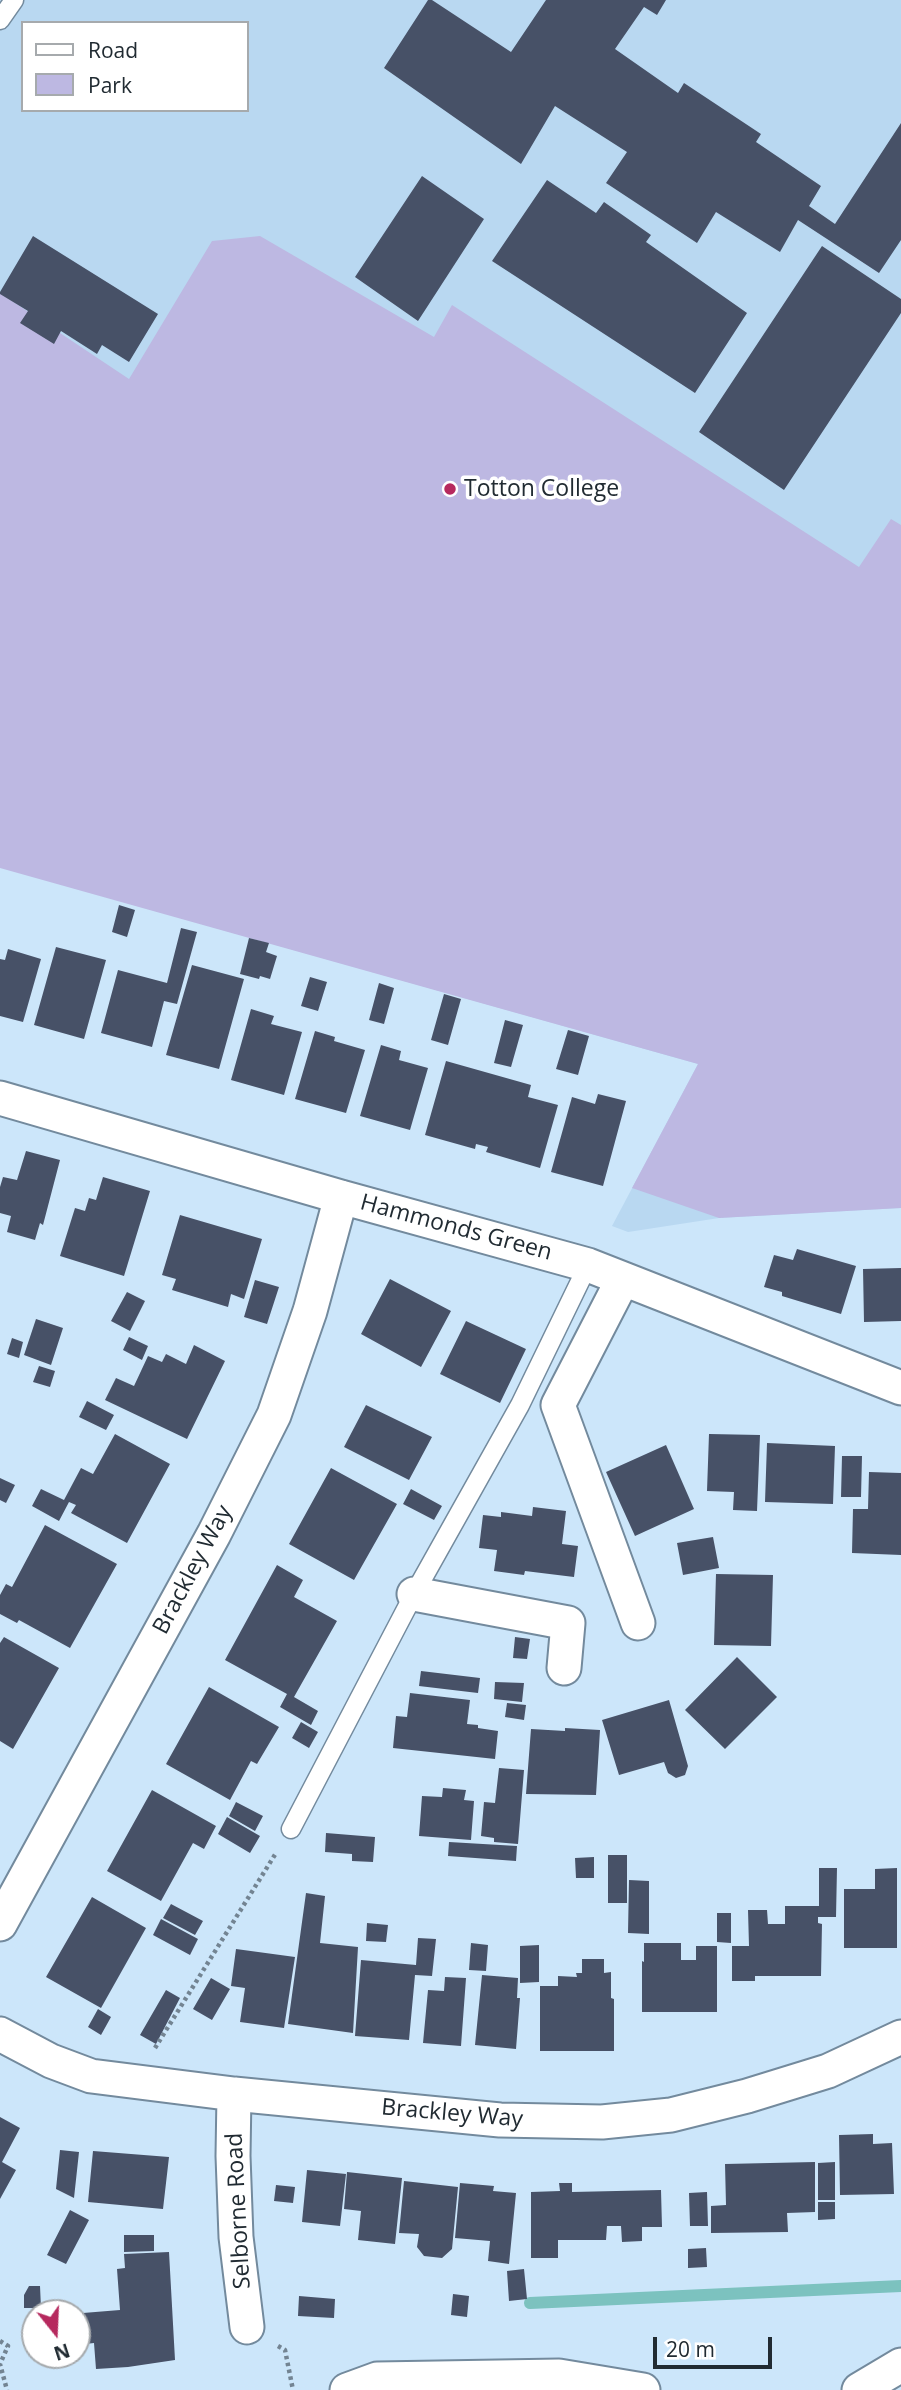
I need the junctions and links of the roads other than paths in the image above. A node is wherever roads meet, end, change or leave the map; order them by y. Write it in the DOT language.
graph roads {
  1 [pos="14,0"];
  2 [pos="0,20"];
  3 [pos="0,1098"];
  4 [pos="341,1197"];
  5 [pos="588,1265"];
  6 [pos="623,1279"];
  7 [pos="901,1388"];
  8 [pos="414,1594"];
  9 [pos="638,1623"];
  10 [pos="564,1668"];
  11 [pos="291,1829"];
  12 [pos="0,1924"];
  13 [pos="0,2034"];
  14 [pos="901,2036"];
  15 [pos="234,2094"];
  16 [pos="247,2327"];
  17 [pos="901,2365"];
  18 [pos="347,2390"];
  19 [pos="643,2390"];
  20 [pos="859,2390"];
  1 -- 2 [label="lane"];
  3 -- 4 [label="street, Hammonds Green"];
  4 -- 5 [label="street, Hammonds Green"];
  4 -- 12 [label="street, Brackley Way"];
  5 -- 6 [label="street, Hammonds Green"];
  5 -- 8 [label="lane"];
  6 -- 7 [label="street, Hammonds Green"];
  6 -- 9 [label="street"];
  8 -- 10 [label="street"];
  8 -- 11 [label="lane"];
  13 -- 15 [label="street, Brackley Way"];
  14 -- 15 [label="street, Brackley Way"];
  15 -- 16 [label="street, Selborne Road"];
  17 -- 20 [label="street"];
  18 -- 19 [label="street"];
}
